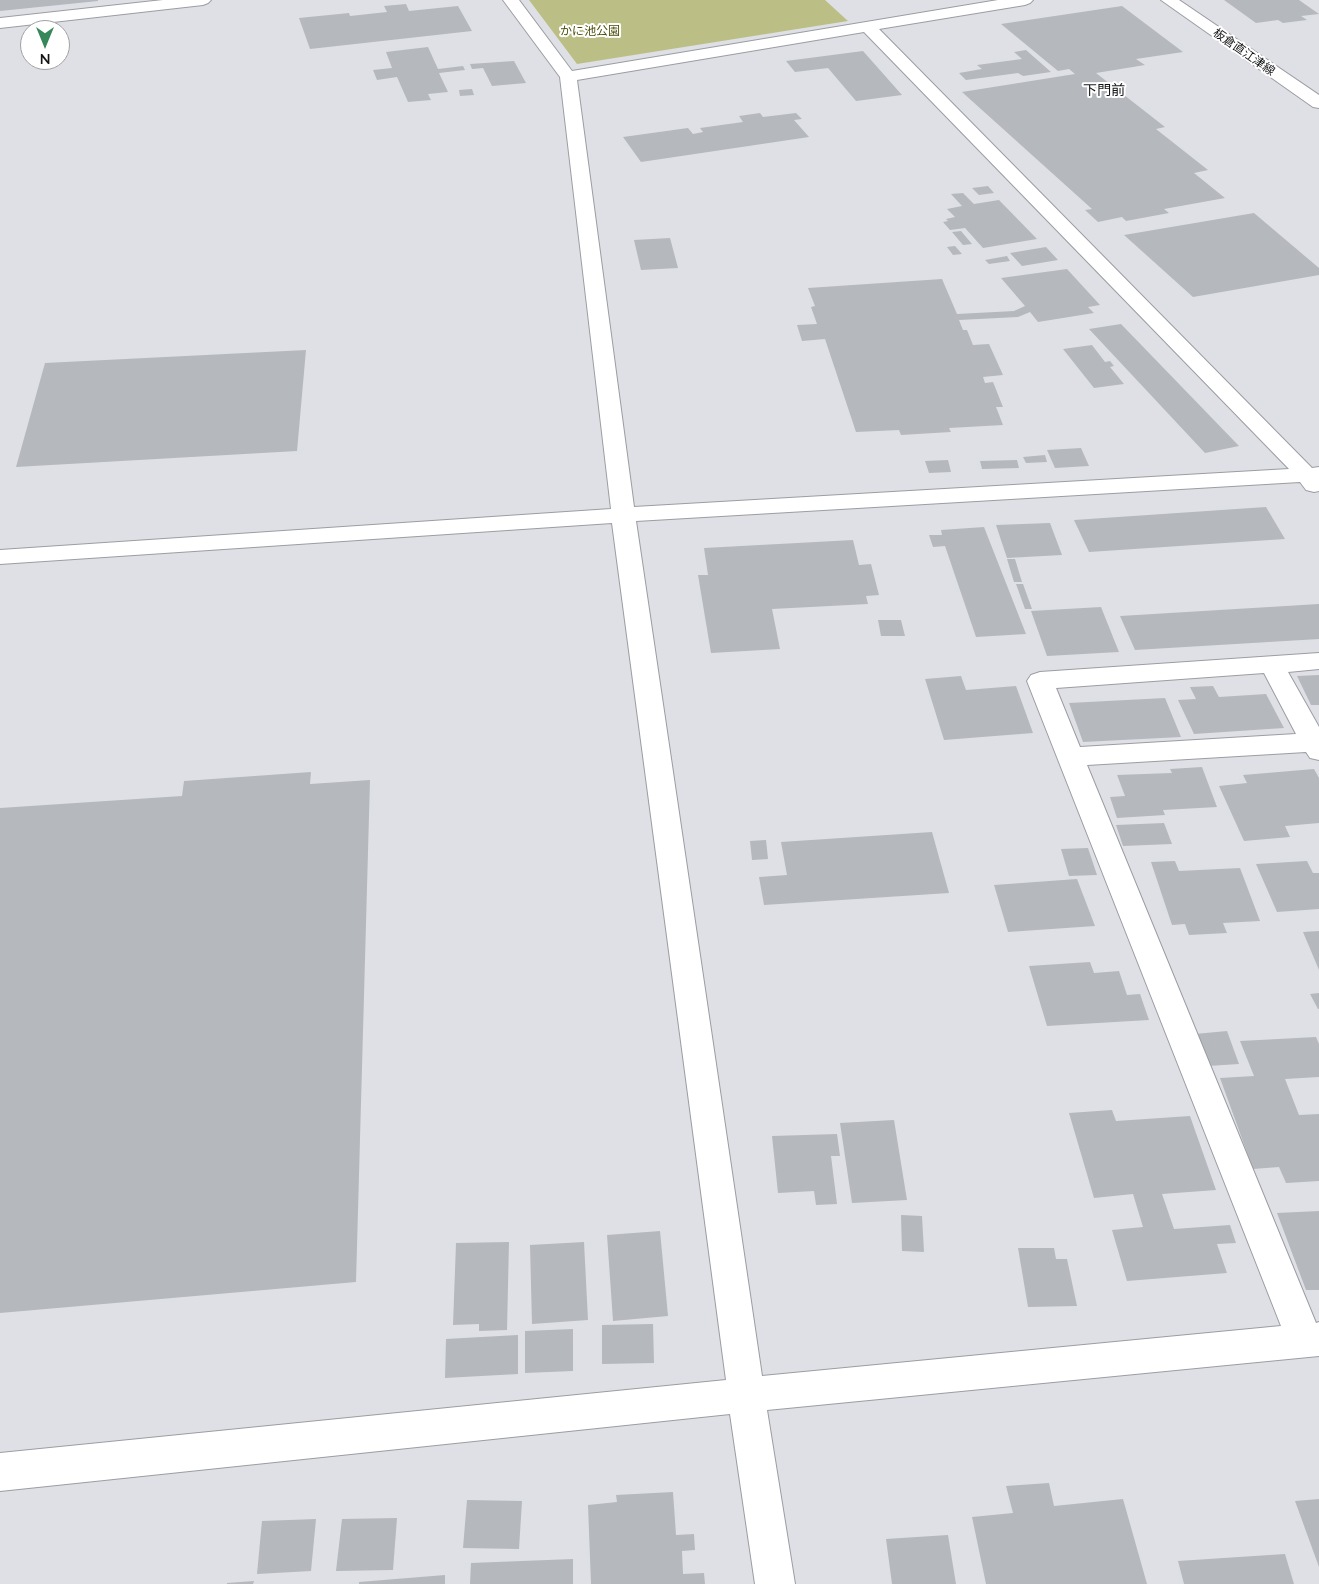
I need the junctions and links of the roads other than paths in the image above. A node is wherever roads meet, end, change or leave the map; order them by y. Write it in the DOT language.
graph roads {
  1 [pos="203,0"];
  2 [pos="511,0"];
  3 [pos="1025,0"];
  4 [pos="1169,0"];
  5 [pos="0,23"];
  6 [pos="867,26"];
  7 [pos="568,77"];
  8 [pos="1319,104"];
  9 [pos="1315,480"];
  10 [pos="623,515"];
  11 [pos="0,557"];
  12 [pos="1319,661"];
  13 [pos="1272,665"];
  14 [pos="1317,746"];
  15 [pos="1069,757"];
  16 [pos="1312,1340"];
  17 [pos="746,1395"];
  18 [pos="0,1472"];
  19 [pos="775,1584"];
  1 -- 5 [label="street"];
  2 -- 7 [label="street"];
  3 -- 6 [label="street"];
  4 -- 8 [label="street, 板倉直江津線"];
  6 -- 7 [label="street"];
  6 -- 9 [label="street"];
  7 -- 10 [label="street"];
  9 -- 10 [label="street"];
  10 -- 11 [label="street"];
  10 -- 17 [label="street"];
  12 -- 13 [label="street"];
  13 -- 14 [label="street"];
  13 -- 15 [label="street"];
  14 -- 15 [label="street"];
  15 -- 16 [label="street"];
  16 -- 17 [label="street"];
  17 -- 18 [label="street"];
  17 -- 19 [label="street"];
}
